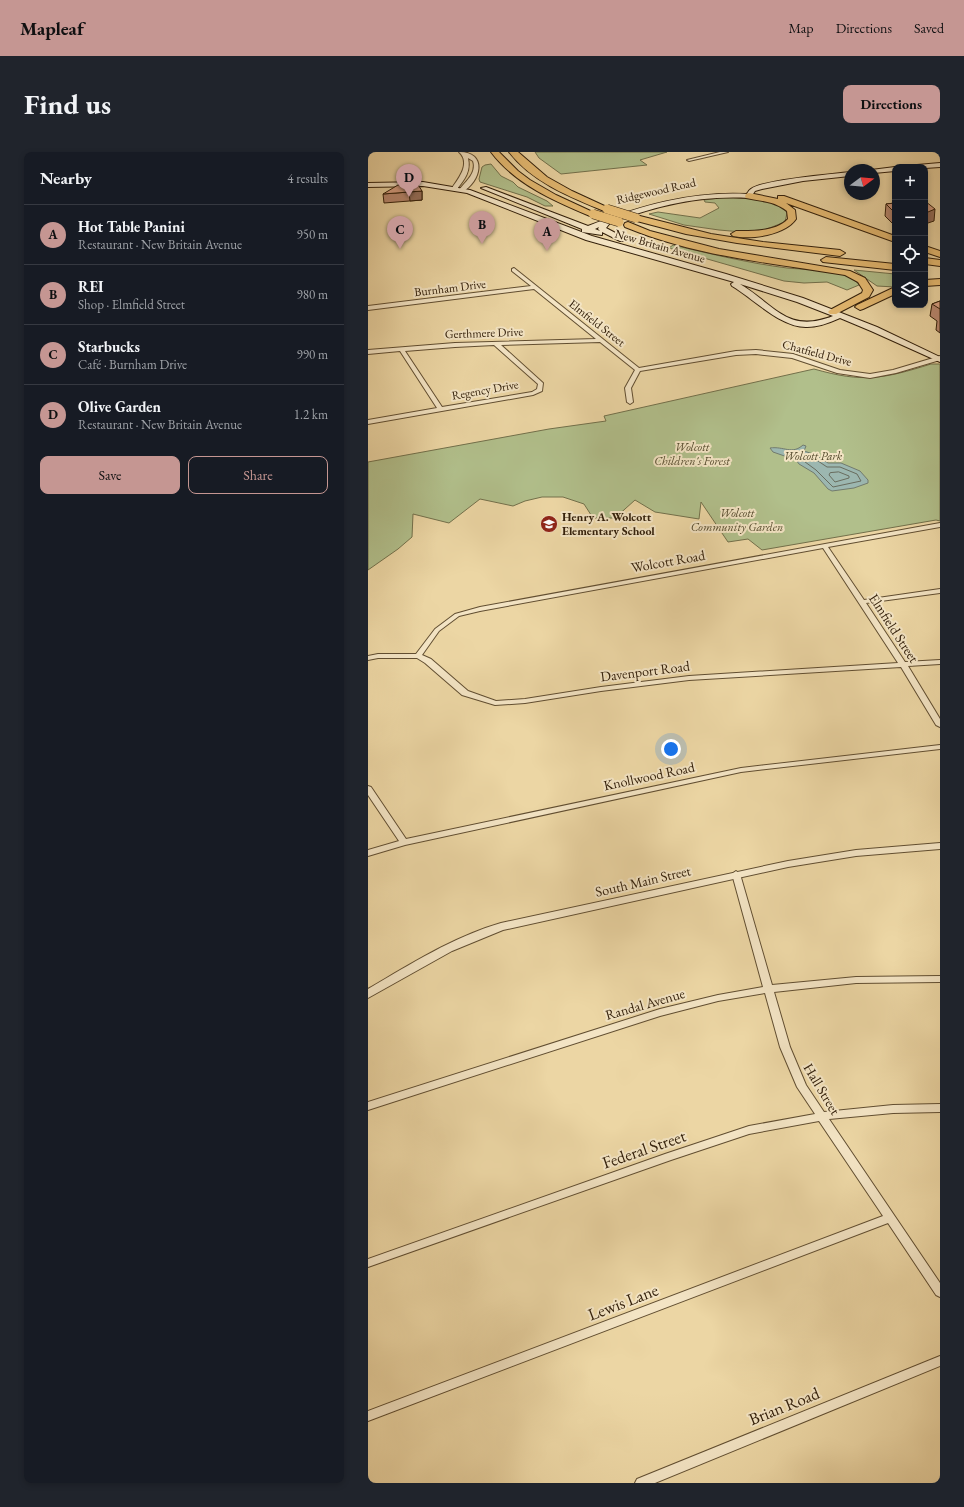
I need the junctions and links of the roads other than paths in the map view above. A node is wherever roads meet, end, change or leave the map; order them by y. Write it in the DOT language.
graph roads {
  1 [pos="495,152"];
  2 [pos="514,152"];
  3 [pos="726,152"];
  4 [pos="463,153"];
  5 [pos="689,160"];
  6 [pos="940,165"];
  7 [pos="928,166"];
  8 [pos="892,169"];
  9 [pos="880,171"];
  10 [pos="844,175"];
  11 [pos="368,183"];
  12 [pos="461,186"];
  13 [pos="751,194"];
  14 [pos="638,219"];
  15 [pos="610,220"];
  16 [pos="625,224"];
  17 [pos="579,226"];
  18 [pos="587,229"];
  19 [pos="572,232"];
  20 [pos="892,238"];
  21 [pos="620,239"];
  22 [pos="928,250"];
  23 [pos="940,254"];
  24 [pos="892,258"];
  25 [pos="928,262"];
  26 [pos="940,263"];
  27 [pos="892,267"];
  28 [pos="514,270"];
  29 [pos="928,270"];
  30 [pos="708,272"];
  31 [pos="940,272"];
  32 [pos="940,282"];
  33 [pos="928,284"];
  34 [pos="534,287"];
  35 [pos="892,291"];
  36 [pos="368,308"];
  37 [pos="840,312"];
  38 [pos="600,340"];
  39 [pos="495,343"];
  40 [pos="401,348"];
  41 [pos="368,352"];
  42 [pos="939,358"];
  43 [pos="638,370"];
  44 [pos="630,402"];
  45 [pos="440,409"];
  46 [pos="368,422"];
  47 [pos="940,525"];
  48 [pos="825,547"];
  49 [pos="940,591"];
  50 [pos="862,602"];
  51 [pos="418,656"];
  52 [pos="368,658"];
  53 [pos="940,662"];
  54 [pos="903,664"];
  55 [pos="940,725"];
  56 [pos="940,747"];
  57 [pos="368,789"];
  58 [pos="404,842"];
  59 [pos="940,846"];
  60 [pos="368,853"];
  61 [pos="736,874"];
  62 [pos="940,979"];
  63 [pos="768,989"];
  64 [pos="368,994"];
  65 [pos="368,1106"];
  66 [pos="940,1108"];
  67 [pos="822,1116"];
  68 [pos="890,1218"];
  69 [pos="368,1263"];
  70 [pos="940,1291"];
  71 [pos="940,1361"];
  72 [pos="368,1416"];
  73 [pos="641,1483"];
  1 -- 16 [label="highway, bridge"];
  2 -- 14 [label="highway, bridge"];
  3 -- 5 [label="street"];
  4 -- 12 [label="street"];
  4 -- 12 [label="street"];
  6 -- 7 [label="main road"];
  8 -- 9 [label="main road"];
  10 -- 13 [label="main road, Ridgewood Road"];
  11 -- 12 [label="main road, New Britain Avenue"];
  11 -- 12 [label="main road, New Britain Avenue"];
  12 -- 17 [label="main road, New Britain Avenue"];
  12 -- 19 [label="main road, New Britain Avenue"];
  13 -- 14 [label="highway"];
  13 -- 15 [label="main road, Ridgewood Road"];
  13 -- 17 [label="main road, Ridgewood Road"];
  13 -- 20 [label="highway"];
  14 -- 24 [label="highway"];
  15 -- 18 [label="main road, Ridgewood Road"];
  15 -- 21 [label="main road"];
  16 -- 27 [label="highway"];
  16 -- 37 [label="highway"];
  17 -- 18 [label="main road, New Britain Avenue"];
  17 -- 19 [label="main road, Ridgewood Road"];
  18 -- 19 [label="main road, Ridgewood Road"];
  18 -- 21 [label="main road, New Britain Avenue"];
  19 -- 30 [label="main road, New Britain Avenue"];
  21 -- 37 [label="main road, New Britain Avenue"];
  22 -- 23 [label="highway"];
  25 -- 26 [label="highway"];
  28 -- 34 [label="street, Elmfield Street"];
  29 -- 31 [label="highway"];
  30 -- 37 [label="main road, New Britain Avenue"];
  30 -- 37 [label="main road"];
  32 -- 33 [label="highway"];
  34 -- 36 [label="street, Burnham Drive"];
  34 -- 38 [label="street, Elmfield Street"];
  35 -- 37 [label="highway"];
  37 -- 42 [label="main road, New Britain Avenue"];
  38 -- 39 [label="street, Gerthmere Drive"];
  38 -- 43 [label="street, Elmfield Street"];
  39 -- 40 [label="street, Gerthmere Drive"];
  39 -- 45 [label="street, Regency Drive"];
  40 -- 41 [label="street, Gerthmere Drive"];
  40 -- 45 [label="street"];
  42 -- 43 [label="street, Chatfield Drive"];
  43 -- 44 [label="street"];
  45 -- 46 [label="street, Regency Drive"];
  47 -- 48 [label="street, Wolcott Road"];
  48 -- 50 [label="street, Elmfield Street"];
  48 -- 51 [label="street, Wolcott Road"];
  49 -- 50 [label="street"];
  50 -- 54 [label="street, Elmfield Street"];
  51 -- 52 [label="street"];
  51 -- 54 [label="street, Davenport Road"];
  53 -- 54 [label="street, Davenport Road"];
  54 -- 55 [label="street, Elmfield Street"];
  56 -- 58 [label="street, Knollwood Road"];
  57 -- 58 [label="street"];
  58 -- 60 [label="street, Knollwood Road"];
  59 -- 61 [label="street, South Main Street"];
  61 -- 63 [label="street, Hall Street"];
  61 -- 64 [label="street, South Main Street"];
  62 -- 63 [label="street, Randal Avenue"];
  63 -- 65 [label="street, Randal Avenue"];
  63 -- 67 [label="street, Hall Street"];
  66 -- 67 [label="street, Federal Street"];
  67 -- 68 [label="street, Hall Street"];
  67 -- 69 [label="street, Federal Street"];
  68 -- 70 [label="street, Hall Street"];
  68 -- 72 [label="street, Lewis Lane"];
  71 -- 73 [label="street, Brian Road"];
}
